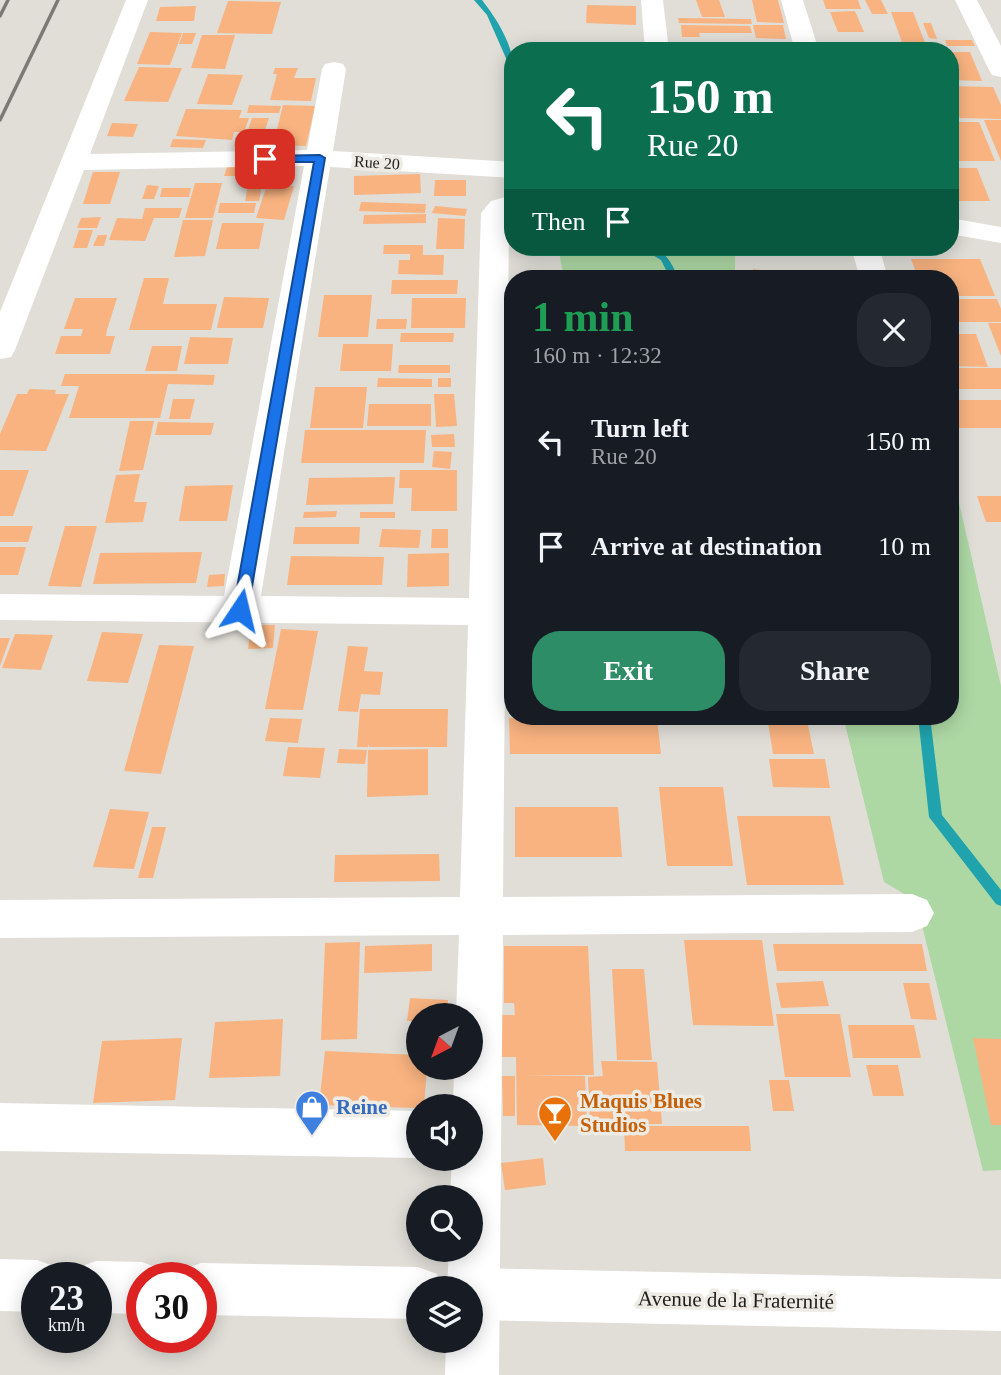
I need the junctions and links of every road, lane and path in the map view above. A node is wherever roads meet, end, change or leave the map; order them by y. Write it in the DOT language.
graph roads {
  1 [pos="137,0"];
  2 [pos="652,0"];
  3 [pos="792,0"];
  4 [pos="966,0"];
  5 [pos="656,42"];
  6 [pos="804,42"];
  7 [pos="334,69"];
  8 [pos="1001,70"];
  9 [pos="320,158"];
  10 [pos="74,162"];
  11 [pos="504,169"];
  12 [pos="504,206"];
  13 [pos="959,228"];
  14 [pos="1001,235"];
  15 [pos="0,350"];
  16 [pos="500,566"];
  17 [pos="0,607"];
  18 [pos="240,610"];
  19 [pos="486,612"];
  20 [pos="912,913"];
  21 [pos="480,916"];
  22 [pos="0,919"];
  23 [pos="474,1094"];
  24 [pos="0,1127"];
  25 [pos="406,1135"];
  26 [pos="473,1171"];
  27 [pos="472,1276"];
  28 [pos="0,1285"];
  29 [pos="21,1286"];
  30 [pos="217,1289"];
  31 [pos="406,1293"];
  32 [pos="483,1294"];
  33 [pos="1001,1305"];
  34 [pos="472,1353"];
  35 [pos="472,1375"];
  1 -- 10 [label="street"];
  2 -- 5 [label="street"];
  3 -- 6 [label="street"];
  4 -- 8 [label="street"];
  7 -- 9 [label="street"];
  9 -- 10 [label="street, Rue 20"];
  9 -- 11 [label="street, Rue 20"];
  9 -- 18 [label="street"];
  10 -- 15 [label="street"];
  12 -- 16 [label="street"];
  13 -- 14 [label="street"];
  16 -- 19 [label="street"];
  17 -- 18 [label="street"];
  18 -- 19 [label="street"];
  19 -- 21 [label="street"];
  20 -- 21 [label="street"];
  21 -- 22 [label="street"];
  21 -- 23 [label="street"];
  24 -- 25 [label="street"];
  26 -- 27 [label="street"];
  28 -- 29 [label="street"];
  30 -- 31 [label="street"];
  32 -- 33 [label="street, Avenue de la Fraternité"];
  34 -- 35 [label="street"];
}
